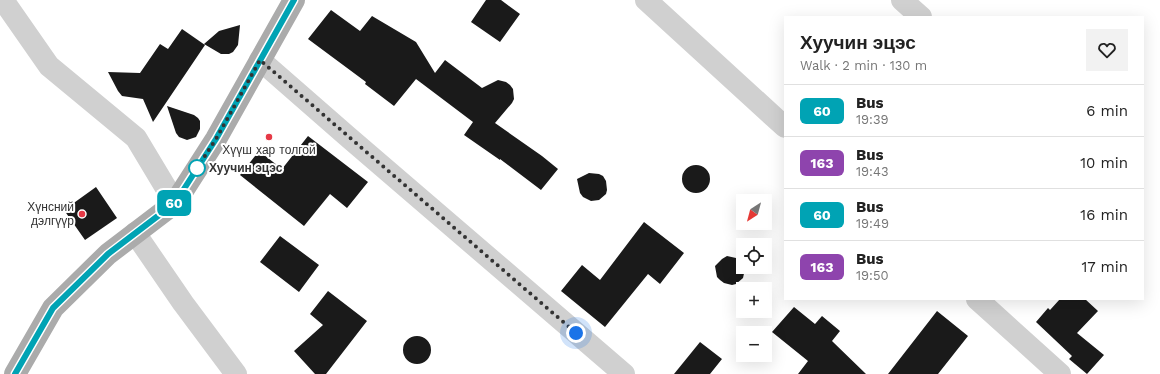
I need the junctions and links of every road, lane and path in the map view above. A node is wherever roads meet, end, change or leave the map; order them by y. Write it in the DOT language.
graph roads {
  1 [pos="3,0"];
  2 [pos="294,0"];
  3 [pos="646,0"];
  4 [pos="902,0"];
  5 [pos="0,6"];
  6 [pos="920,16"];
  7 [pos="260,60"];
  8 [pos="784,126"];
  9 [pos="175,203"];
  10 [pos="136,233"];
  11 [pos="978,300"];
  12 [pos="15,374"];
  13 [pos="236,374"];
  14 [pos="624,374"];
  15 [pos="1060,374"];
  1 -- 5 [label="street"];
  1 -- 9 [label="street"];
  2 -- 7 [label="main road"];
  3 -- 8 [label="street"];
  4 -- 6 [label="street"];
  7 -- 9 [label="main road"];
  7 -- 14 [label="street"];
  9 -- 10 [label="main road"];
  10 -- 12 [label="main road"];
  10 -- 13 [label="street"];
  11 -- 15 [label="street"];
}
